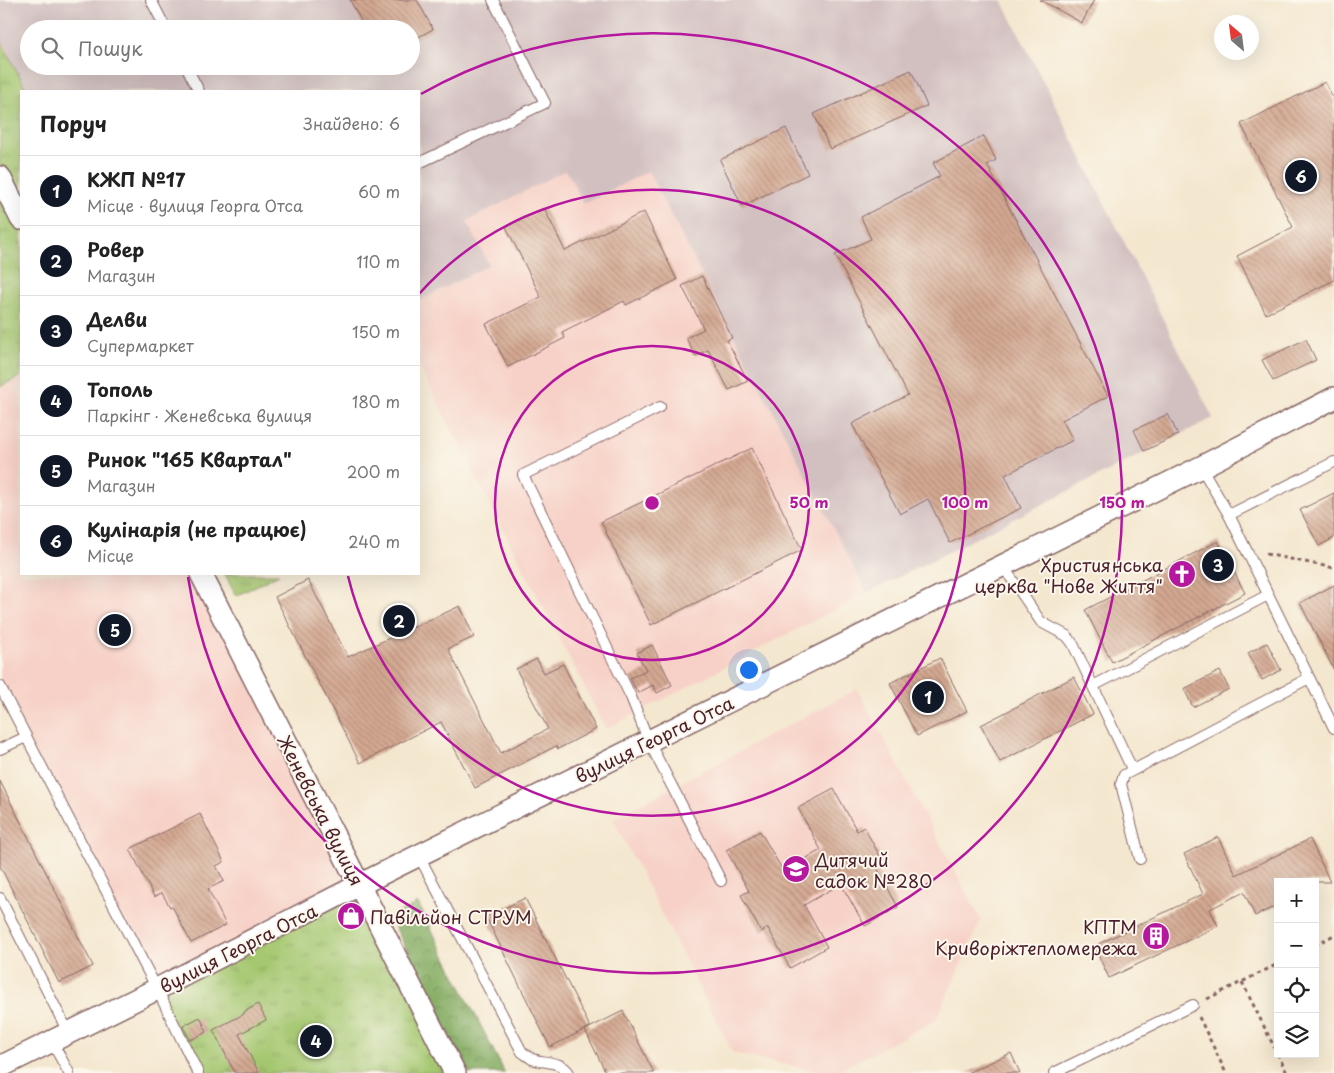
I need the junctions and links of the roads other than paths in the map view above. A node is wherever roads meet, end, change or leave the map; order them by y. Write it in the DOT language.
graph roads {
  1 [pos="151,0"];
  2 [pos="493,0"];
  3 [pos="161,20"];
  4 [pos="191,75"];
  5 [pos="198,90"];
  6 [pos="420,163"];
  7 [pos="2,187"];
  8 [pos="20,217"];
  9 [pos="1334,398"];
  10 [pos="660,407"];
  11 [pos="1334,462"];
  12 [pos="1200,468"];
  13 [pos="1229,515"];
  14 [pos="1003,566"];
  15 [pos="202,575"];
  16 [pos="1268,594"];
  17 [pos="1309,678"];
  18 [pos="0,686"];
  19 [pos="1092,686"];
  20 [pos="1334,728"];
  21 [pos="26,737"];
  22 [pos="649,742"];
  23 [pos="0,749"];
  24 [pos="1132,770"];
  25 [pos="419,856"];
  26 [pos="1140,859"];
  27 [pos="721,881"];
  28 [pos="359,885"];
  29 [pos="0,898"];
  30 [pos="157,989"];
  31 [pos="1193,1005"];
  32 [pos="61,1038"];
  33 [pos="0,1067"];
  34 [pos="69,1073"];
  35 [pos="198,1073"];
  36 [pos="455,1073"];
  37 [pos="569,1073"];
  38 [pos="1054,1073"];
  1 -- 3 [label="lane"];
  2 -- 6 [label="lane"];
  4 -- 5 [label="lane"];
  7 -- 8 [label="street"];
  9 -- 12 [label="street, вулиця Георга Отса"];
  10 -- 22 [label="lane"];
  11 -- 13 [label="lane"];
  12 -- 13 [label="lane"];
  12 -- 14 [label="street, вулиця Георга Отса"];
  13 -- 16 [label="lane"];
  14 -- 19 [label="lane"];
  14 -- 22 [label="street, вулиця Георга Отса"];
  15 -- 28 [label="street, Женевська вулиця"];
  16 -- 17 [label="lane"];
  16 -- 19 [label="lane"];
  17 -- 20 [label="lane"];
  17 -- 24 [label="lane"];
  18 -- 21 [label="lane"];
  19 -- 24 [label="lane"];
  21 -- 23 [label="lane"];
  21 -- 30 [label="lane"];
  22 -- 25 [label="street, вулиця Георга Отса"];
  22 -- 27 [label="lane"];
  24 -- 26 [label="lane"];
  25 -- 28 [label="street, вулиця Георга Отса"];
  25 -- 37 [label="lane"];
  28 -- 30 [label="street, вулиця Георга Отса"];
  28 -- 36 [label="street, Женевська вулиця"];
  29 -- 32 [label="lane"];
  30 -- 32 [label="street, вулиця Георга Отса"];
  30 -- 35 [label="lane"];
  31 -- 38 [label="lane"];
  32 -- 33 [label="street, вулиця Георга Отса"];
  32 -- 34 [label="lane"];
}
